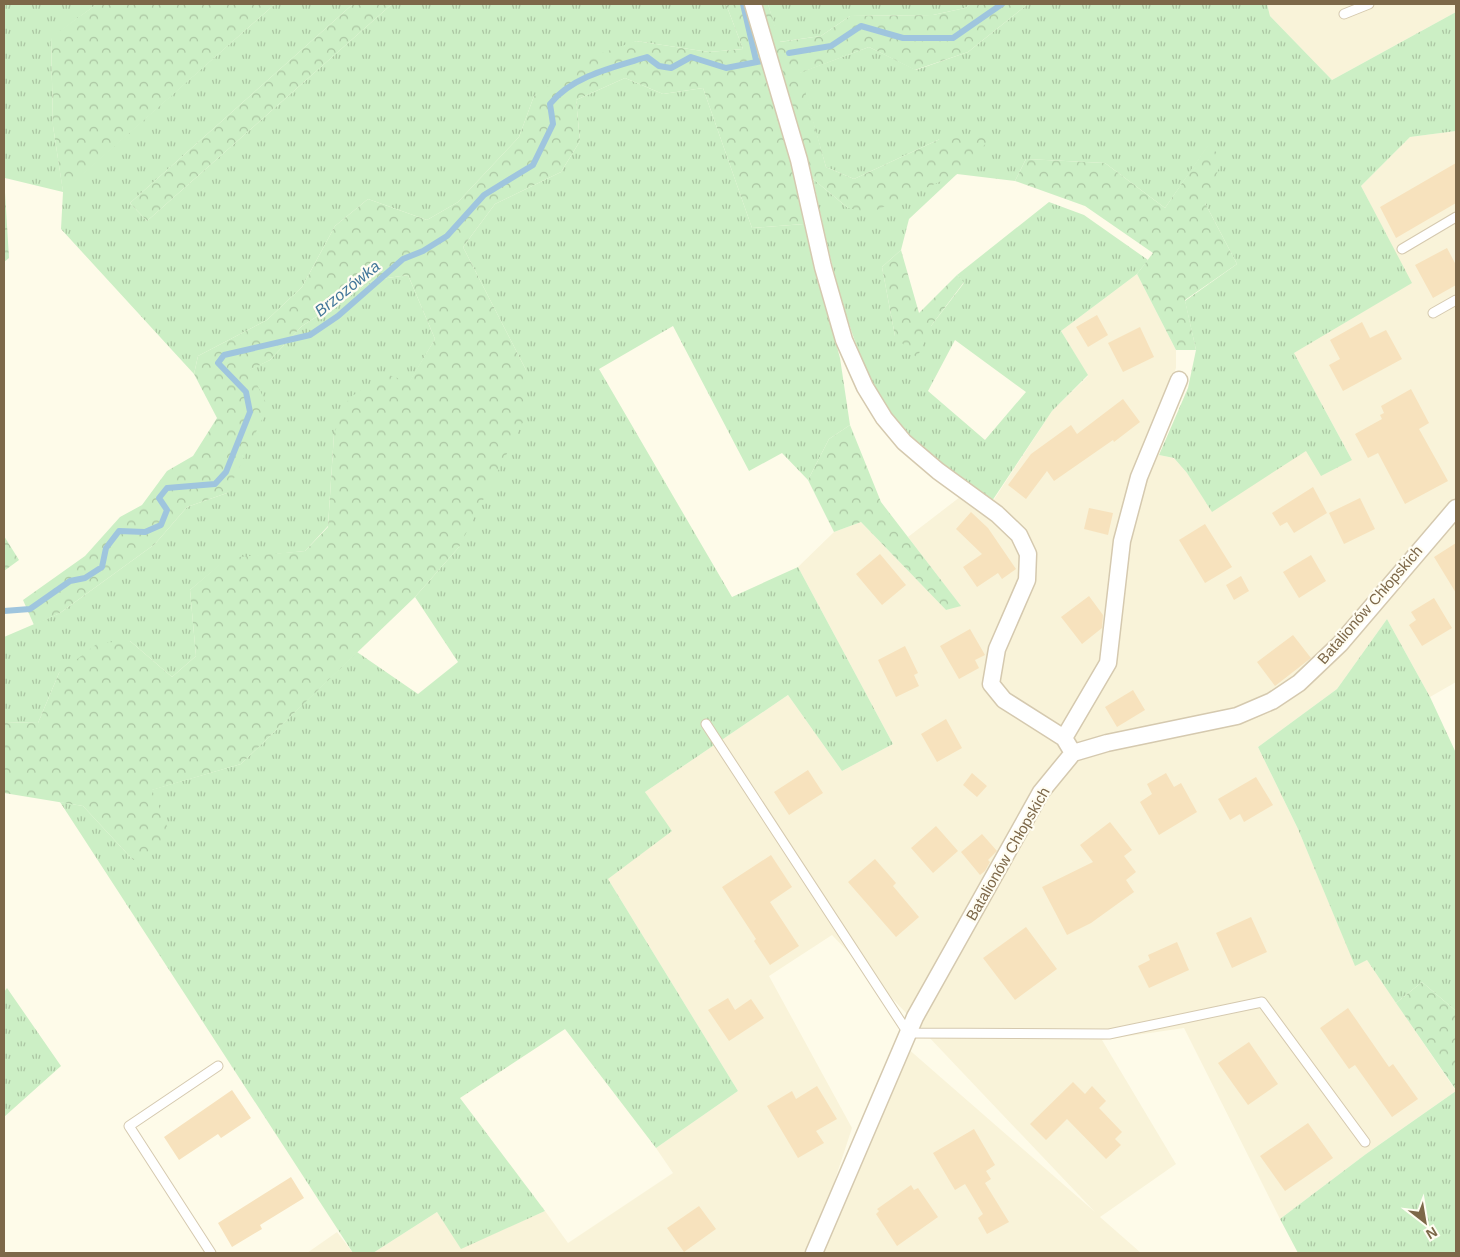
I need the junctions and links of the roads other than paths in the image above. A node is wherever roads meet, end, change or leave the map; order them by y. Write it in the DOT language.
graph roads {
  1 [pos="753,4"];
  2 [pos="1369,4"];
  3 [pos="1344,14"];
  4 [pos="1456,217"];
  5 [pos="1402,249"];
  6 [pos="1456,300"];
  7 [pos="1433,313"];
  8 [pos="1178,380"];
  9 [pos="1456,508"];
  10 [pos="706,724"];
  11 [pos="1064,738"];
  12 [pos="1073,752"];
  13 [pos="908,1033"];
  14 [pos="218,1066"];
  15 [pos="1365,1142"];
  16 [pos="211,1253"];
  17 [pos="814,1253"];
  1 -- 11 [label="street"];
  2 -- 3 [label="lane"];
  4 -- 5 [label="lane"];
  6 -- 7 [label="lane"];
  8 -- 11 [label="street"];
  9 -- 12 [label="street, Batalionów Chłopskich"];
  10 -- 13 [label="lane"];
  11 -- 12 [label="street"];
  12 -- 13 [label="street, Batalionów Chłopskich"];
  13 -- 15 [label="lane"];
  13 -- 17 [label="street, Batalionów Chłopskich"];
  14 -- 16 [label="lane"];
}
